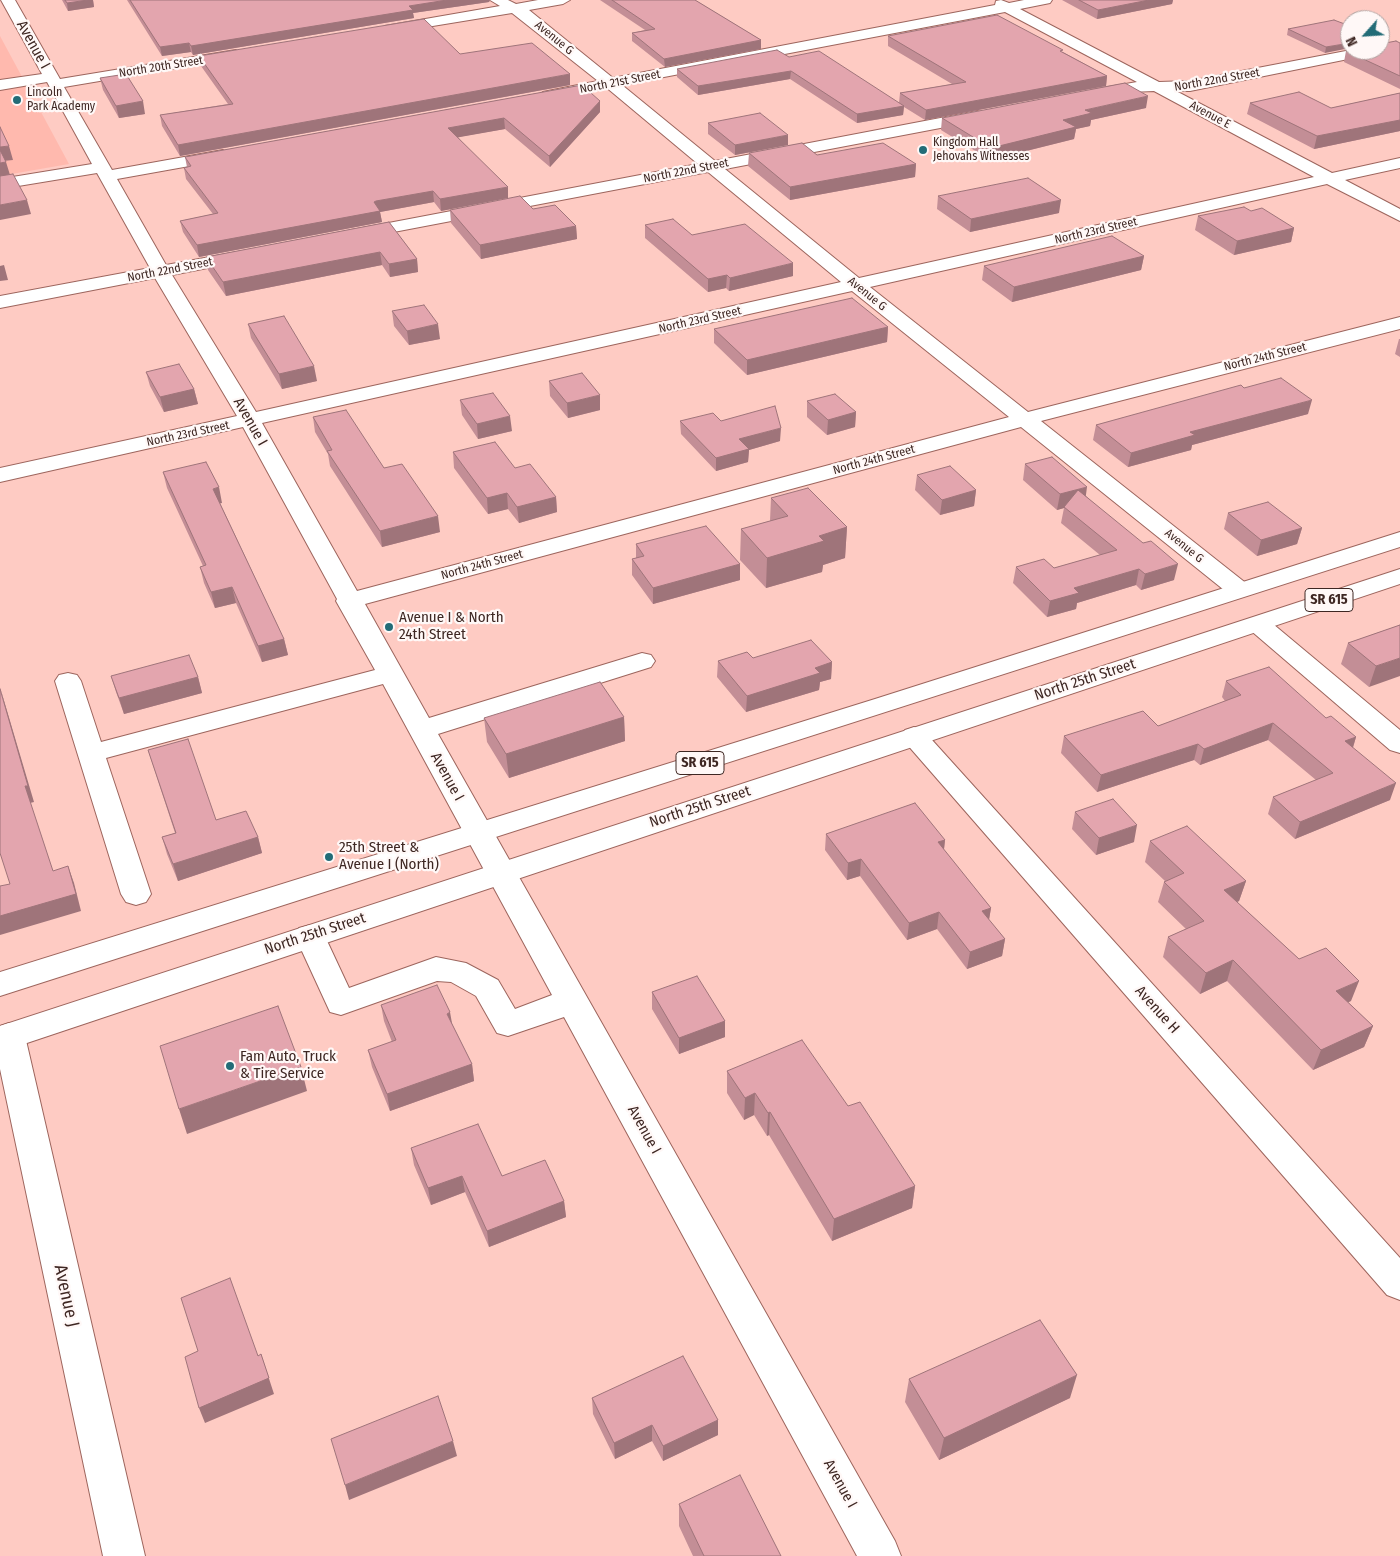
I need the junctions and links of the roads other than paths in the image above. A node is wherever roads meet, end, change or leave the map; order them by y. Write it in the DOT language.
graph roads {
  1 [pos="563,0"];
  2 [pos="993,0"];
  3 [pos="1045,0"];
  4 [pos="11,1"];
  5 [pos="504,4"];
  6 [pos="1008,8"];
  7 [pos="376,31"];
  8 [pos="249,52"];
  9 [pos="1340,57"];
  10 [pos="53,80"];
  11 [pos="0,84"];
  12 [pos="610,84"];
  13 [pos="1161,88"];
  14 [pos="1081,96"];
  15 [pos="532,98"];
  16 [pos="993,113"];
  17 [pos="240,152"];
  18 [pos="1400,163"];
  19 [pos="710,166"];
  20 [pos="104,171"];
  21 [pos="1329,179"];
  22 [pos="0,184"];
  23 [pos="1400,216"];
  24 [pos="338,238"];
  25 [pos="259,253"];
  26 [pos="161,272"];
  27 [pos="856,285"];
  28 [pos="0,302"];
  29 [pos="1400,323"];
  30 [pos="1025,419"];
  31 [pos="250,420"];
  32 [pos="0,475"];
  33 [pos="1400,539"];
  34 [pos="1400,576"];
  35 [pos="1238,589"];
  36 [pos="348,601"];
  37 [pos="1258,624"];
  38 [pos="642,661"];
  39 [pos="390,674"];
  40 [pos="68,681"];
  41 [pos="990,711"];
  42 [pos="421,730"];
  43 [pos="914,736"];
  44 [pos="1400,744"];
  45 [pos="92,753"];
  46 [pos="478,833"];
  47 [pos="500,873"];
  48 [pos="136,894"];
  49 [pos="310,936"];
  50 [pos="0,984"];
  51 [pos="572,1001"];
  52 [pos="4,1037"];
  53 [pos="1400,1284"];
  54 [pos="124,1556"];
  55 [pos="880,1556"];
  1 -- 5 [label="street"];
  2 -- 6 [label="street, Avenue E"];
  3 -- 6 [label="street, North 21st Street"];
  4 -- 10 [label="street, Avenue I"];
  5 -- 7 [label="street"];
  5 -- 12 [label="street, Avenue G"];
  6 -- 12 [label="street, North 21st Street"];
  6 -- 13 [label="street, Avenue E"];
  8 -- 10 [label="street, North 20th Street"];
  9 -- 13 [label="street, North 22nd Street"];
  10 -- 11 [label="street, North 20th Street"];
  10 -- 20 [label="street, Avenue I"];
  12 -- 15 [label="street, North 21st Street"];
  12 -- 19 [label="street, Avenue G"];
  13 -- 14 [label="street, North 22nd Street"];
  13 -- 21 [label="street, Avenue E"];
  16 -- 19 [label="street, North 22nd Street"];
  17 -- 20 [label="street"];
  18 -- 21 [label="street, North 23rd Street"];
  19 -- 24 [label="street, North 22nd Street"];
  19 -- 27 [label="street, Avenue G"];
  20 -- 22 [label="street"];
  20 -- 26 [label="street, Avenue I"];
  21 -- 23 [label="street, Avenue E"];
  21 -- 27 [label="street, North 23rd Street"];
  25 -- 26 [label="street, North 22nd Street"];
  26 -- 28 [label="street, North 22nd Street"];
  26 -- 31 [label="street, Avenue I"];
  27 -- 30 [label="street, Avenue G"];
  27 -- 31 [label="street, North 23rd Street"];
  29 -- 30 [label="street, North 24th Street"];
  30 -- 35 [label="street, Avenue G"];
  30 -- 36 [label="street, North 24th Street"];
  31 -- 32 [label="street, North 23rd Street"];
  31 -- 36 [label="street, Avenue I"];
  33 -- 35 [label="street, SR 615"];
  34 -- 37 [label="street, North 25th Street / SR 615"];
  35 -- 41 [label="street"];
  35 -- 46 [label="street, SR 615"];
  36 -- 39 [label="street, Avenue I"];
  37 -- 41 [label="street, North 25th Street / SR 615"];
  37 -- 44 [label="street"];
  38 -- 42 [label="street"];
  39 -- 42 [label="street, Avenue I"];
  39 -- 45 [label="street"];
  40 -- 45 [label="street"];
  41 -- 43 [label="street, North 25th Street / SR 615"];
  42 -- 46 [label="street, Avenue I"];
  43 -- 47 [label="street, North 25th Street / SR 615"];
  43 -- 53 [label="street, Avenue H"];
  45 -- 48 [label="street"];
  46 -- 47 [label="street, Avenue I"];
  46 -- 50 [label="street, SR 615"];
  47 -- 49 [label="street, North 25th Street / SR 615"];
  47 -- 51 [label="street, Avenue I"];
  49 -- 51 [label="street"];
  49 -- 52 [label="street, North 25th Street / SR 615"];
  51 -- 55 [label="street, Avenue I"];
  52 -- 54 [label="street, Avenue J"];
}
